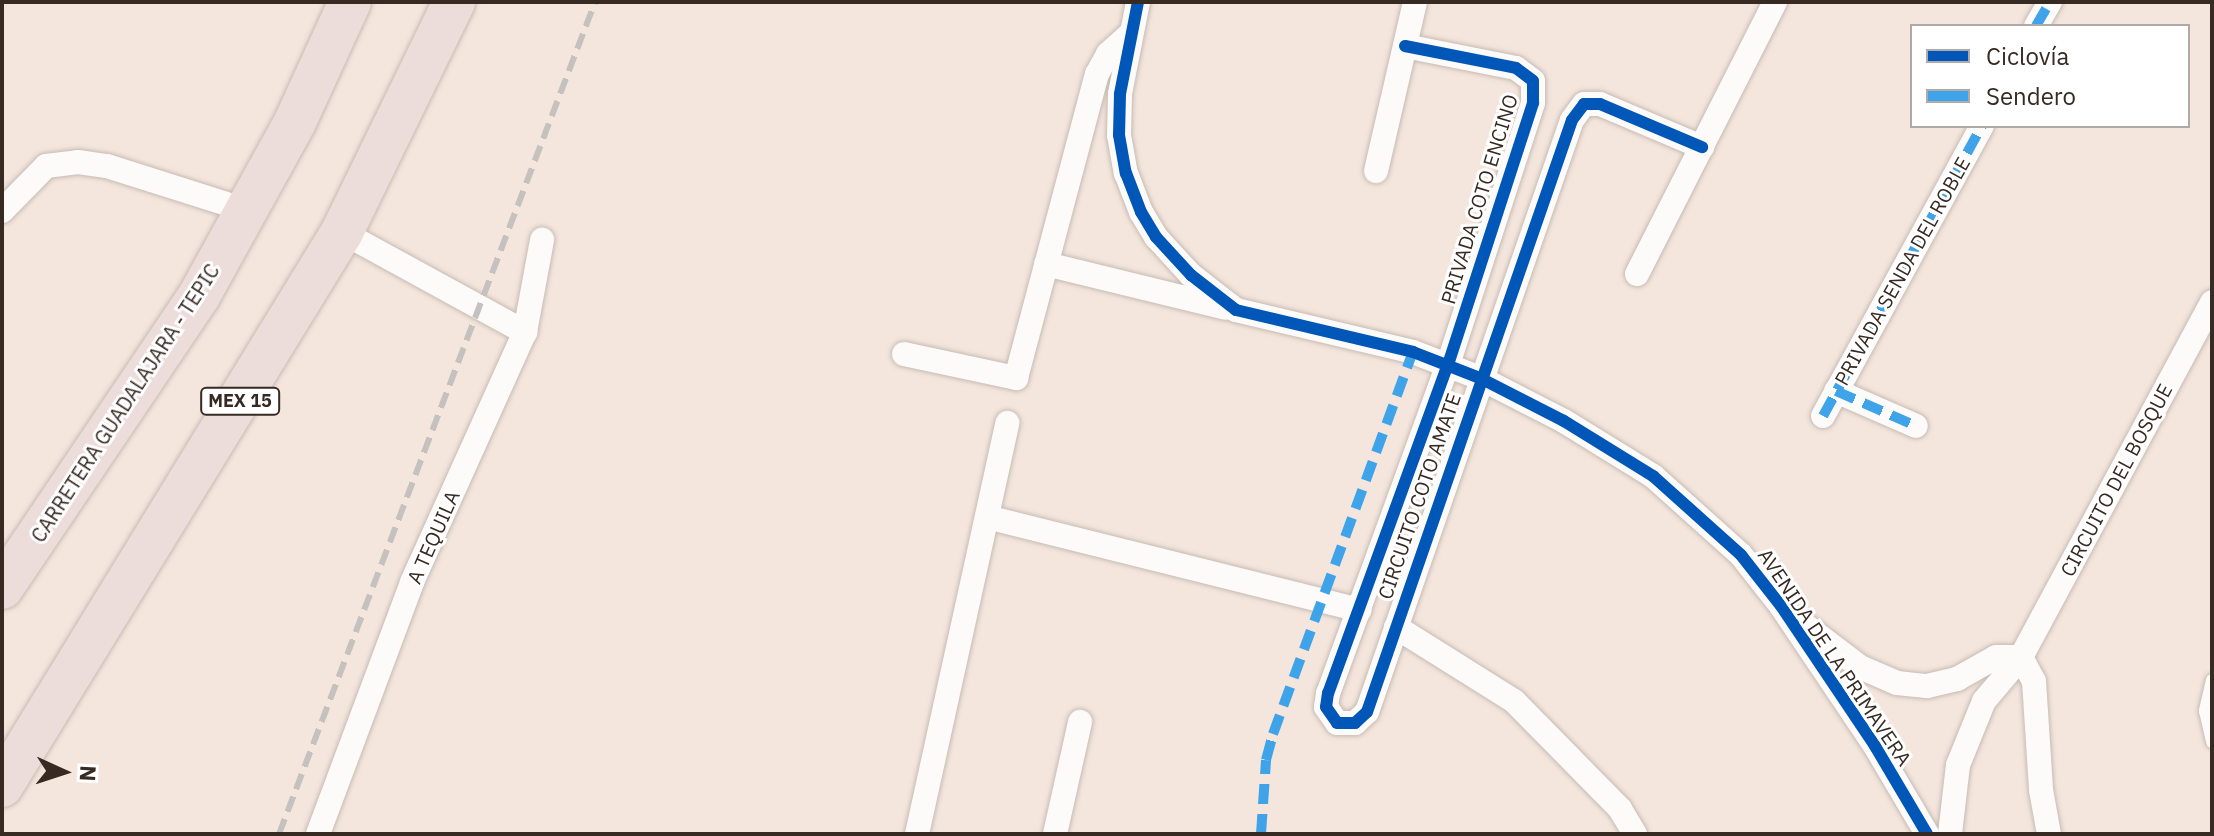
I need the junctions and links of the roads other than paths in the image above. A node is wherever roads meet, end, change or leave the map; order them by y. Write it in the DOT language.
graph roads {
  1 [pos="350,2"];
  2 [pos="454,2"];
  3 [pos="1138,2"];
  4 [pos="1415,2"];
  5 [pos="1775,2"];
  6 [pos="2050,2"];
  7 [pos="2037,24"];
  8 [pos="1131,33"];
  9 [pos="1405,46"];
  10 [pos="1981,128"];
  11 [pos="1702,147"];
  12 [pos="1376,171"];
  13 [pos="246,210"];
  14 [pos="2,211"];
  15 [pos="342,232"];
  16 [pos="542,240"];
  17 [pos="1046,264"];
  18 [pos="1637,274"];
  19 [pos="2212,302"];
  20 [pos="1236,310"];
  21 [pos="525,332"];
  22 [pos="904,354"];
  23 [pos="1448,364"];
  24 [pos="1480,378"];
  25 [pos="1836,391"];
  26 [pos="1823,416"];
  27 [pos="1007,423"];
  28 [pos="1916,426"];
  29 [pos="987,517"];
  30 [pos="9,563"];
  31 [pos="1781,606"];
  32 [pos="1360,610"];
  33 [pos="1396,627"];
  34 [pos="2021,657"];
  35 [pos="2212,680"];
  36 [pos="1080,722"];
  37 [pos="2212,742"];
  38 [pos="2,786"];
  39 [pos="318,834"];
  40 [pos="917,834"];
  41 [pos="1055,834"];
  42 [pos="1635,834"];
  43 [pos="1927,834"];
  44 [pos="1950,834"];
  45 [pos="2049,834"];
  1 -- 13 [label="highway, CARRETERA GUADALAJARA - TEPIC"];
  2 -- 15 [label="highway, MEX 15"];
  3 -- 8 [label="street, AVENIDA DE LA PRIMAVERA"];
  4 -- 9 [label="street"];
  5 -- 11 [label="street"];
  6 -- 7 [label="street"];
  8 -- 17 [label="street"];
  8 -- 20 [label="street, AVENIDA DE LA PRIMAVERA"];
  9 -- 12 [label="street"];
  9 -- 23 [label="street, PRIVADA COTO ENCINO"];
  10 -- 25 [label="street, PRIVADA SENDA DEL ROBLE"];
  11 -- 18 [label="street"];
  11 -- 24 [label="street"];
  13 -- 14 [label="street"];
  13 -- 30 [label="highway, CARRETERA GUADALAJARA - TEPIC"];
  15 -- 21 [label="street"];
  15 -- 38 [label="highway, MEX 15"];
  16 -- 21 [label="street, A TEQUILA"];
  17 -- 20 [label="street"];
  17 -- 22 [label="street"];
  19 -- 34 [label="street, CIRCUITO DEL BOSQUE"];
  20 -- 23 [label="street, AVENIDA DE LA PRIMAVERA"];
  21 -- 39 [label="street, A TEQUILA"];
  23 -- 24 [label="street, AVENIDA DE LA PRIMAVERA"];
  23 -- 32 [label="street, CIRCUITO COTO AMATE"];
  24 -- 31 [label="street, AVENIDA DE LA PRIMAVERA"];
  24 -- 33 [label="street, CIRCUITO COTO AMATE"];
  25 -- 26 [label="street, PRIVADA SENDA DEL ROBLE"];
  25 -- 28 [label="street"];
  27 -- 29 [label="street"];
  29 -- 32 [label="street, CIRCUITO COTO AMATE"];
  29 -- 40 [label="street"];
  31 -- 34 [label="street"];
  31 -- 43 [label="street, AVENIDA DE LA PRIMAVERA"];
  32 -- 33 [label="street"];
  33 -- 42 [label="street, CIRCUITO COTO AMATE"];
  34 -- 44 [label="street, CIRCUITO DEL BOSQUE"];
  34 -- 45 [label="street"];
  35 -- 37 [label="lane"];
  36 -- 41 [label="street"];
}
